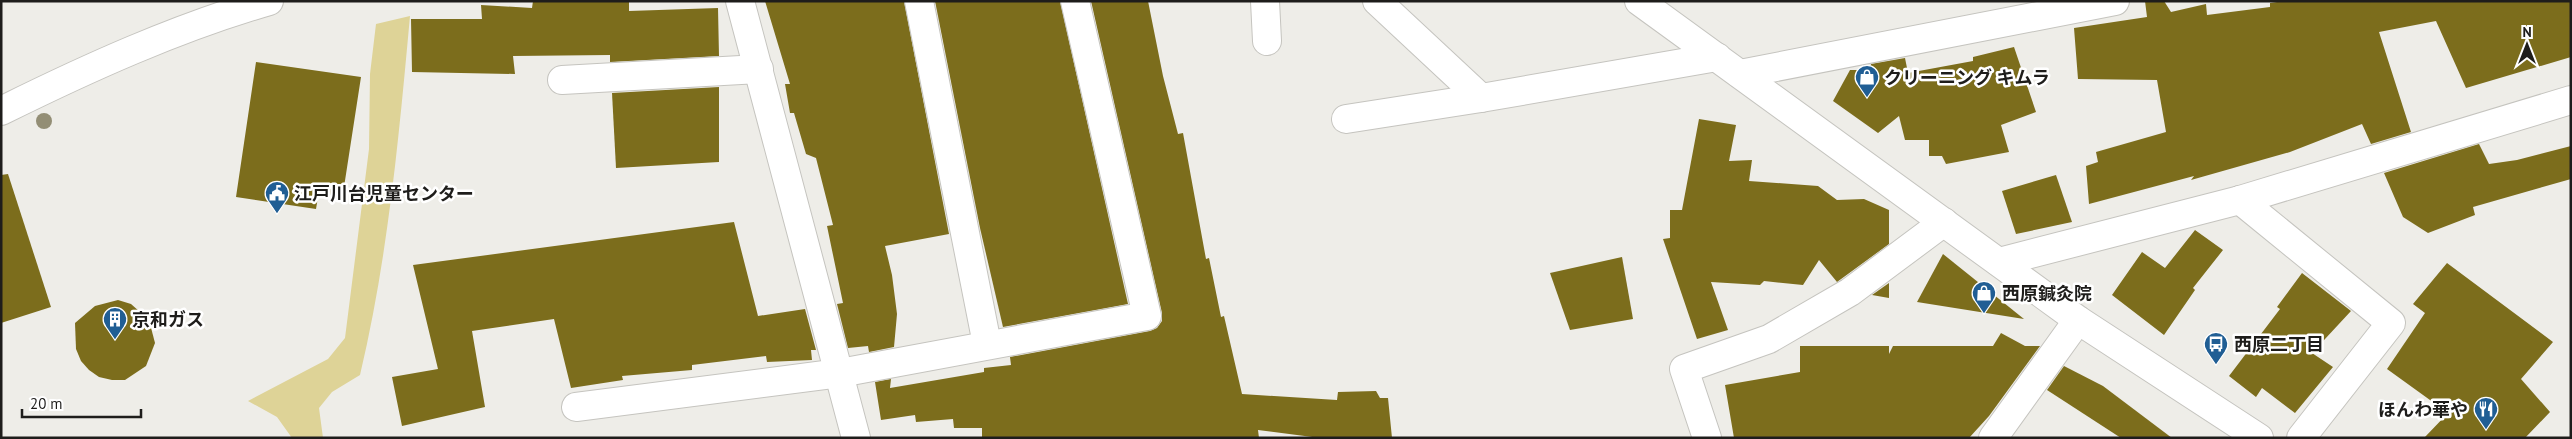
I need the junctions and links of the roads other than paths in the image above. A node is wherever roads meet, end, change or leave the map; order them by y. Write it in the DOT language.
graph roads {
  1 [pos="269,1"];
  2 [pos="740,1"];
  3 [pos="919,1"];
  4 [pos="1075,1"];
  5 [pos="1264,1"];
  6 [pos="1377,1"];
  7 [pos="1639,1"];
  8 [pos="2115,1"];
  9 [pos="2055,8"];
  10 [pos="211,9"];
  11 [pos="1267,41"];
  12 [pos="1717,57"];
  13 [pos="759,69"];
  14 [pos="1740,74"];
  15 [pos="562,80"];
  16 [pos="1481,98"];
  17 [pos="2571,100"];
  18 [pos="1,111"];
  19 [pos="1346,119"];
  20 [pos="2240,200"];
  21 [pos="1944,222"];
  22 [pos="1999,262"];
  23 [pos="2078,320"];
  24 [pos="987,344"];
  25 [pos="840,373"];
  26 [pos="576,407"];
  27 [pos="856,438"];
  28 [pos="1708,438"];
  29 [pos="1993,438"];
  30 [pos="2259,438"];
  31 [pos="2301,438"];
  1 -- 10 [label="street"];
  2 -- 13 [label="street"];
  3 -- 24 [label="street"];
  4 -- 24 [label="street"];
  5 -- 11 [label="street"];
  6 -- 16 [label="street"];
  7 -- 12 [label="street"];
  8 -- 9 [label="street"];
  9 -- 14 [label="street"];
  10 -- 18 [label="street"];
  12 -- 14 [label="street"];
  12 -- 16 [label="street"];
  13 -- 15 [label="street"];
  13 -- 25 [label="street"];
  14 -- 21 [label="street"];
  16 -- 19 [label="street"];
  17 -- 20 [label="street"];
  20 -- 22 [label="street"];
  20 -- 31 [label="street"];
  21 -- 22 [label="street"];
  21 -- 28 [label="street"];
  22 -- 23 [label="street"];
  23 -- 29 [label="street"];
  23 -- 30 [label="street"];
  24 -- 25 [label="street"];
  25 -- 26 [label="street"];
  25 -- 27 [label="street"];
}
